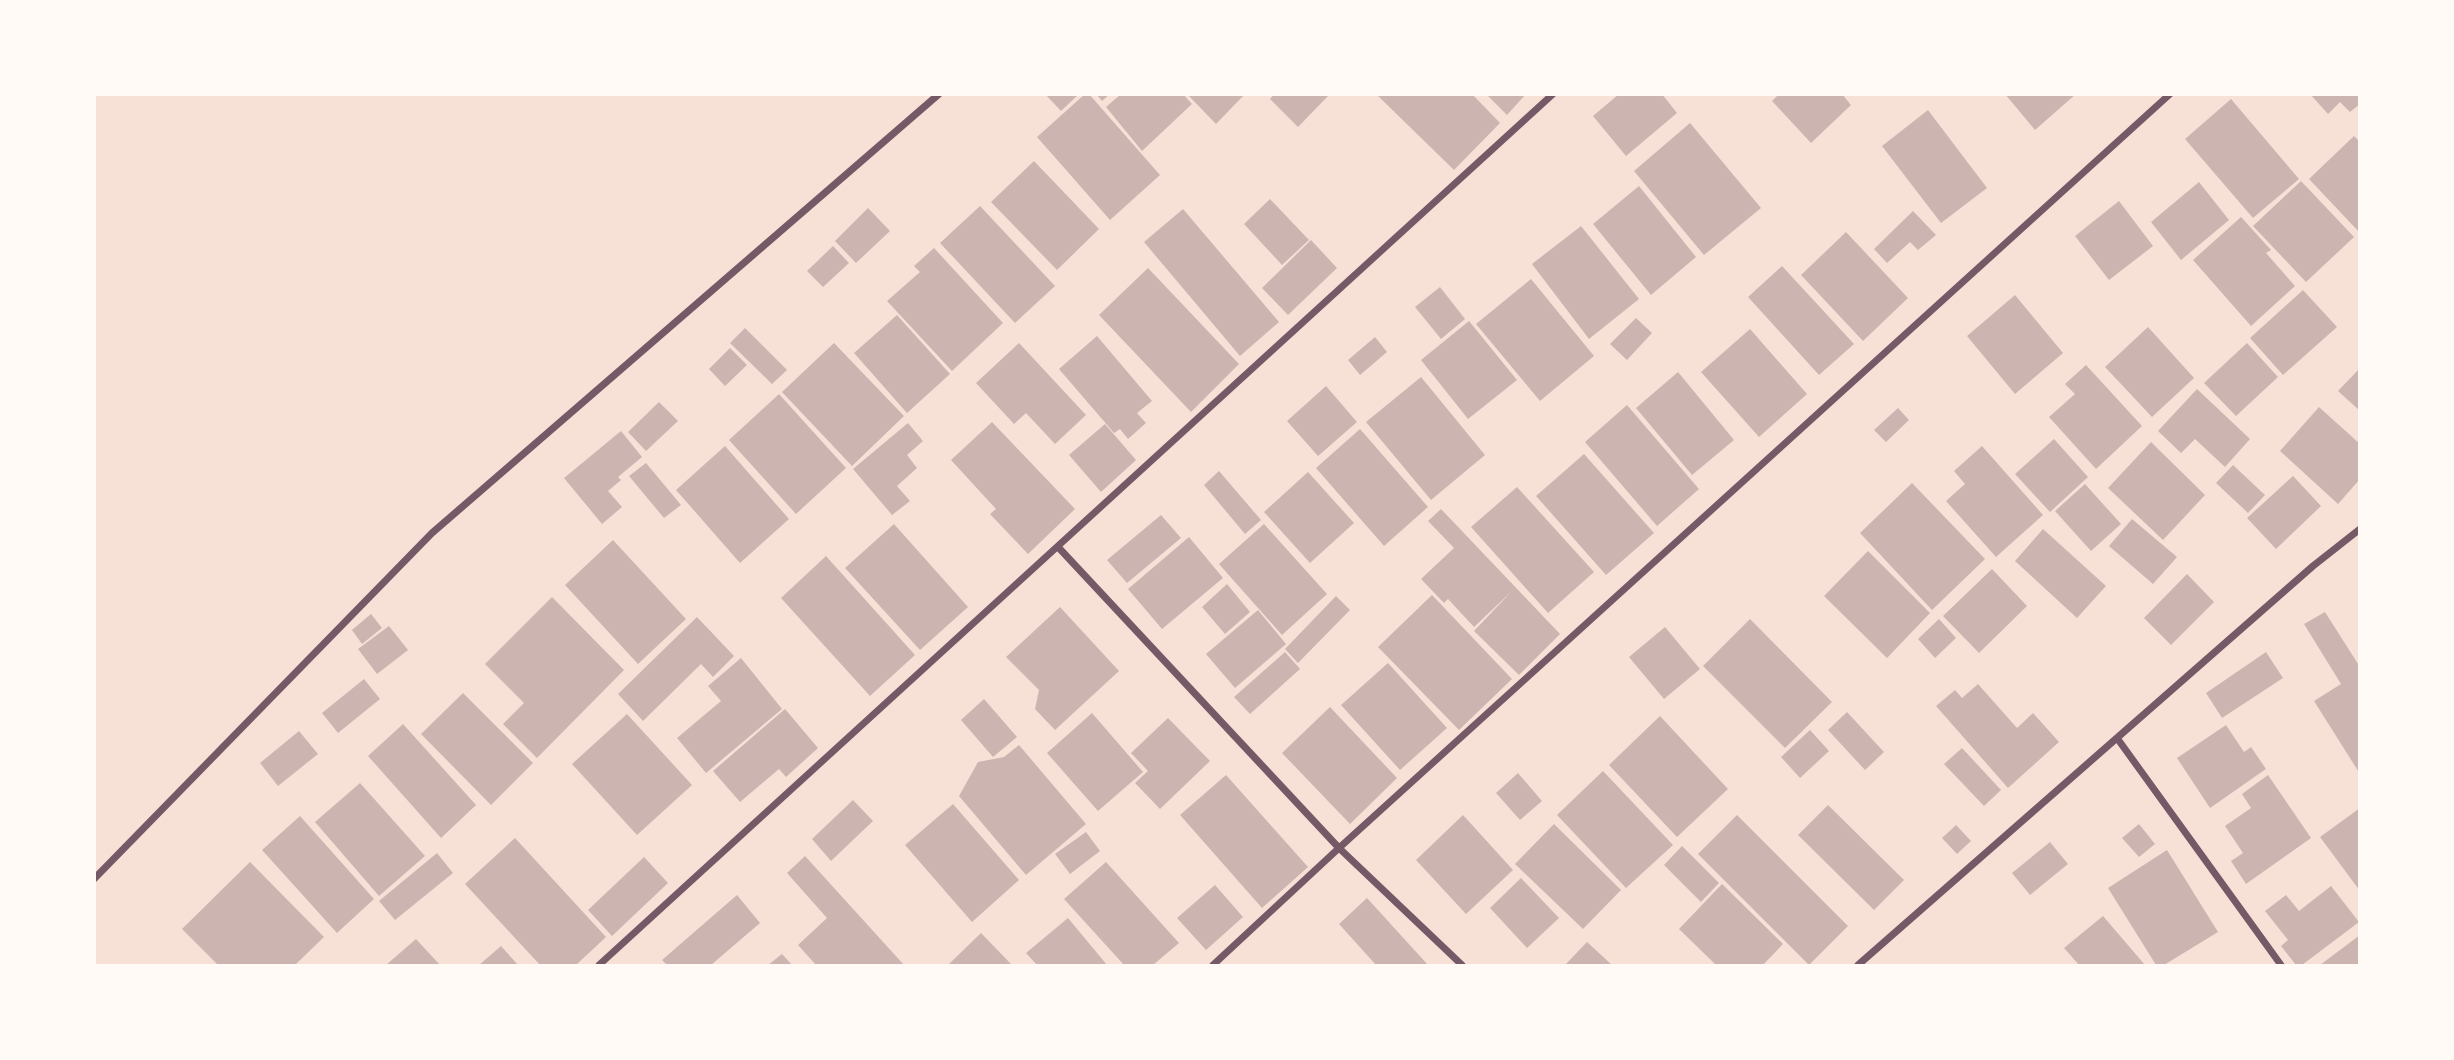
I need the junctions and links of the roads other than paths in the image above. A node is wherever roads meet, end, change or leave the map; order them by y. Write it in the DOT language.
graph roads {
  1 [pos="939,94"];
  2 [pos="1553,94"];
  3 [pos="2170,94"];
  4 [pos="2360,529"];
  5 [pos="1059,548"];
  6 [pos="2117,738"];
  7 [pos="1339,848"];
  8 [pos="94,879"];
  9 [pos="599,965"];
  10 [pos="1213,965"];
  11 [pos="1462,965"];
  12 [pos="1858,965"];
  13 [pos="2281,965"];
  1 -- 8 [label="street"];
  2 -- 5 [label="street"];
  3 -- 7 [label="street"];
  4 -- 6 [label="street"];
  5 -- 7 [label="street"];
  5 -- 9 [label="street"];
  6 -- 12 [label="street"];
  6 -- 13 [label="street"];
  7 -- 10 [label="street"];
  7 -- 11 [label="street"];
}
